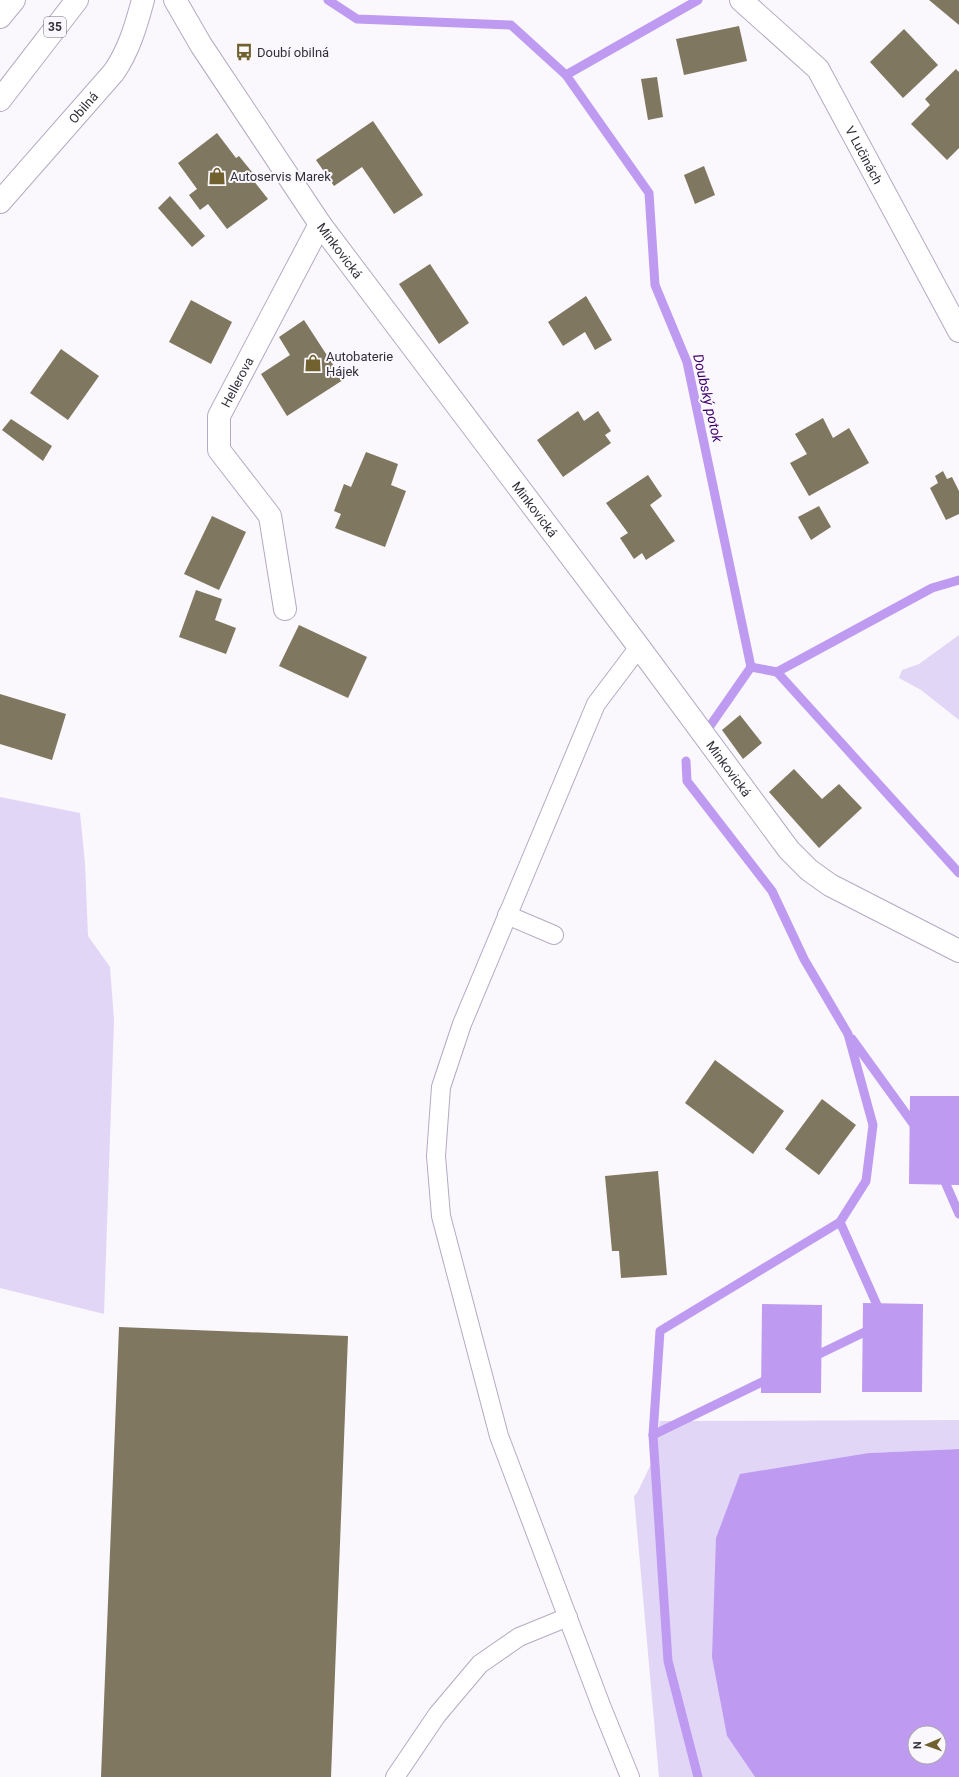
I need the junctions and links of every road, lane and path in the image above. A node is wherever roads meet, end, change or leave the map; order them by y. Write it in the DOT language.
graph roads {
  1 [pos="14,0"];
  2 [pos="77,0"];
  3 [pos="143,0"];
  4 [pos="175,0"];
  5 [pos="742,0"];
  6 [pos="0,17"];
  7 [pos="0,100"];
  8 [pos="0,202"];
  9 [pos="320,224"];
  10 [pos="959,331"];
  11 [pos="285,609"];
  12 [pos="639,647"];
  13 [pos="507,915"];
  14 [pos="554,935"];
  15 [pos="959,951"];
  16 [pos="568,1617"];
  17 [pos="395,1777"];
  18 [pos="630,1777"];
  1 -- 6 [label="main road"];
  2 -- 7 [label="main road, 35"];
  3 -- 8 [label="main road, Obilná"];
  4 -- 9 [label="main road, Minkovická"];
  5 -- 10 [label="main road, V Lučinách"];
  9 -- 11 [label="main road, Hellerova"];
  9 -- 12 [label="main road, Minkovická"];
  12 -- 13 [label="lane"];
  12 -- 15 [label="main road, Minkovická"];
  13 -- 14 [label="lane"];
  13 -- 16 [label="lane"];
  16 -- 17 [label="lane"];
  16 -- 18 [label="lane"];
}
